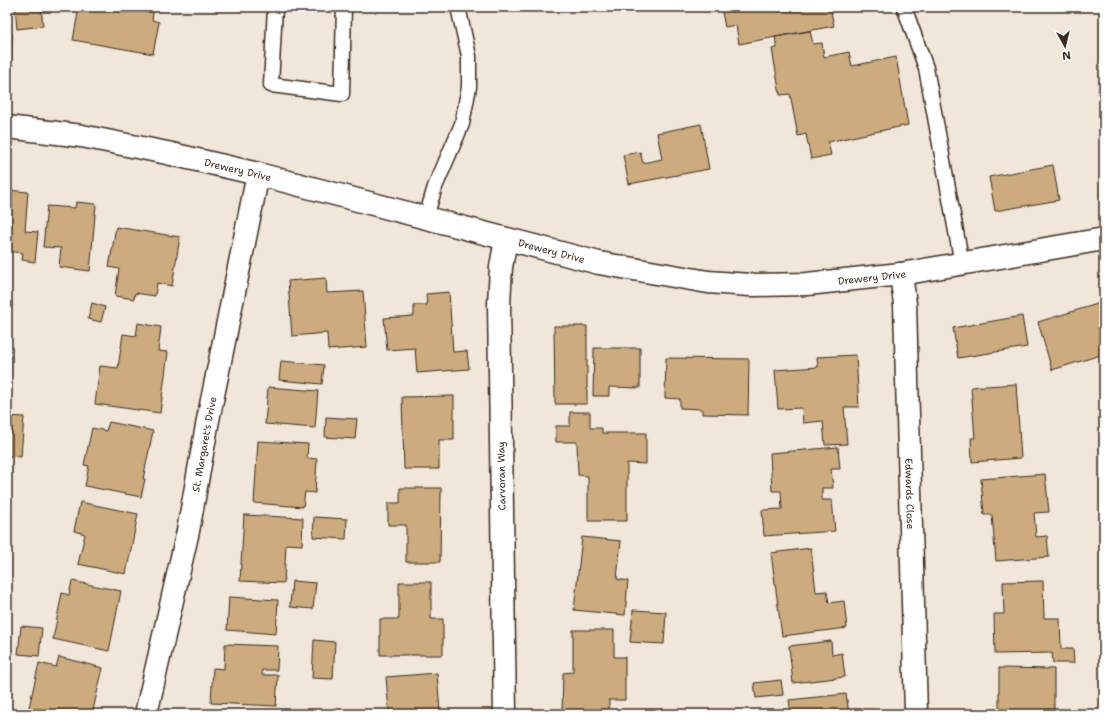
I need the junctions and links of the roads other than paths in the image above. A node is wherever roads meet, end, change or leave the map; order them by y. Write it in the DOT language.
graph roads {
  1 [pos="275,7"];
  2 [pos="344,7"];
  3 [pos="458,7"];
  4 [pos="904,7"];
  5 [pos="7,127"];
  6 [pos="258,174"];
  7 [pos="426,217"];
  8 [pos="506,239"];
  9 [pos="1104,239"];
  10 [pos="962,264"];
  11 [pos="901,274"];
  12 [pos="146,714"];
  13 [pos="505,714"];
  14 [pos="916,714"];
  1 -- 2 [label="lane"];
  3 -- 7 [label="lane"];
  4 -- 10 [label="lane"];
  5 -- 6 [label="street, Drewery Drive"];
  6 -- 7 [label="street, Drewery Drive"];
  6 -- 12 [label="street, St. Margaret's Drive"];
  7 -- 8 [label="street, Drewery Drive"];
  8 -- 11 [label="street, Drewery Drive"];
  8 -- 13 [label="street, Carvoran Way"];
  9 -- 10 [label="street, Drewery Drive"];
  10 -- 11 [label="street, Drewery Drive"];
  11 -- 14 [label="street, Edwards Close"];
}
